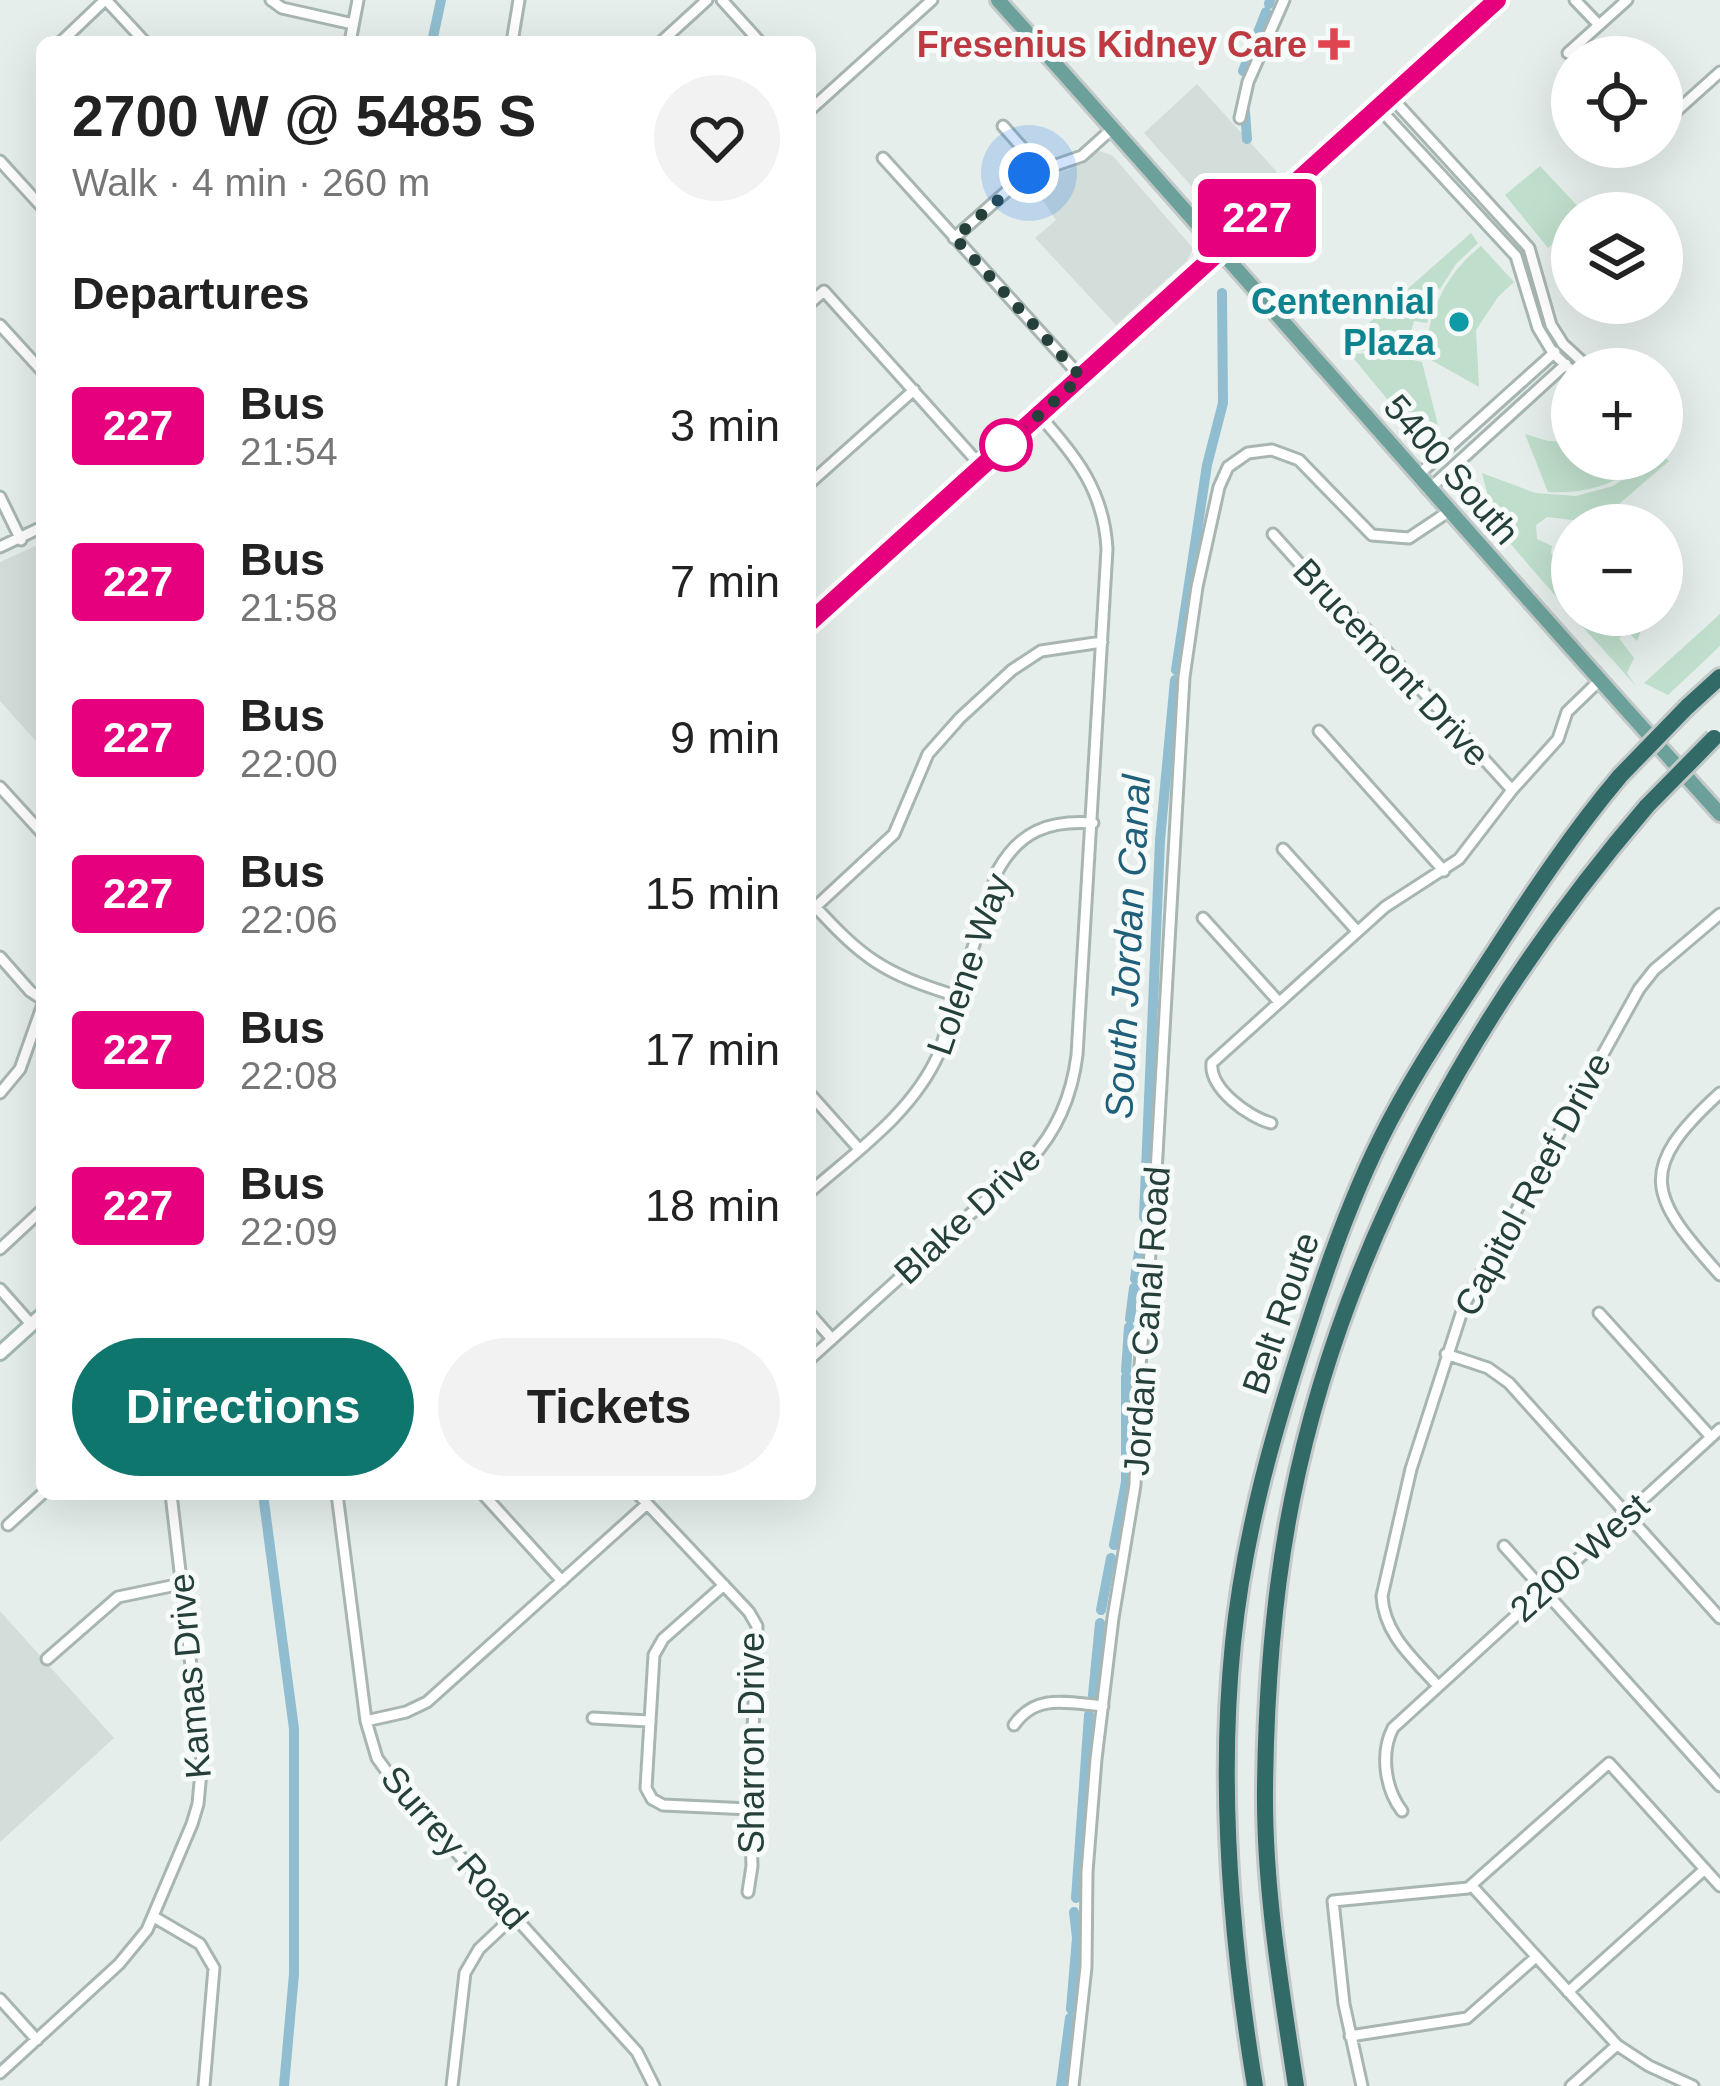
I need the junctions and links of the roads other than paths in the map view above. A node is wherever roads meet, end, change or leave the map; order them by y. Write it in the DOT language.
graph roads {
  1 [pos="106,0"];
  2 [pos="272,0"];
  3 [pos="358,0"];
  4 [pos="519,0"];
  5 [pos="707,0"];
  6 [pos="723,0"];
  7 [pos="932,0"];
  8 [pos="998,0"];
  9 [pos="1284,0"];
  10 [pos="1497,0"];
  11 [pos="1575,0"];
  12 [pos="1627,0"];
  13 [pos="353,24"];
  14 [pos="1599,26"];
  15 [pos="67,36"];
  16 [pos="140,36"];
  17 [pos="351,36"];
  18 [pos="513,36"];
  19 [pos="668,36"];
  20 [pos="755,36"];
  21 [pos="1587,36"];
  22 [pos="1720,72"];
  23 [pos="1391,97"];
  24 [pos="816,101"];
  25 [pos="1683,105"];
  26 [pos="1379,108"];
  27 [pos="1240,118"];
  28 [pos="1003,126"];
  29 [pos="1113,128"];
  30 [pos="883,158"];
  31 [pos="0,161"];
  32 [pos="1041,169"];
  33 [pos="36,200"];
  34 [pos="955,238"];
  35 [pos="1221,249"];
  36 [pos="816,298"];
  37 [pos="0,325"];
  38 [pos="1563,344"];
  39 [pos="1551,348"];
  40 [pos="1558,348"];
  41 [pos="1567,348"];
  42 [pos="1551,354"];
  43 [pos="36,364"];
  44 [pos="1081,377"];
  45 [pos="1551,383"];
  46 [pos="914,390"];
  47 [pos="1039,415"];
  48 [pos="982,466"];
  49 [pos="1417,476"];
  50 [pos="816,478"];
  51 [pos="1428,490"];
  52 [pos="0,496"];
  53 [pos="1448,512"];
  54 [pos="36,531"];
  55 [pos="1273,534"];
  56 [pos="21,540"];
  57 [pos="0,547"];
  58 [pos="816,617"];
  59 [pos="1102,642"];
  60 [pos="1720,676"];
  61 [pos="1599,681"];
  62 [pos="1319,731"];
  63 [pos="1717,735"];
  64 [pos="0,787"];
  65 [pos="1512,790"];
  66 [pos="1720,814"];
  67 [pos="1093,823"];
  68 [pos="36,826"];
  69 [pos="1283,849"];
  70 [pos="1444,871"];
  71 [pos="816,903"];
  72 [pos="816,911"];
  73 [pos="1720,914"];
  74 [pos="1203,918"];
  75 [pos="1357,931"];
  76 [pos="0,957"];
  77 [pos="957,996"];
  78 [pos="36,997"];
  79 [pos="1278,1001"];
  80 [pos="36,1021"];
  81 [pos="1720,1093"];
  82 [pos="0,1094"];
  83 [pos="816,1101"];
  84 [pos="1271,1123"];
  85 [pos="859,1149"];
  86 [pos="816,1187"];
  87 [pos="36,1216"];
  88 [pos="0,1249"];
  89 [pos="1720,1275"];
  90 [pos="0,1289"];
  91 [pos="1599,1313"];
  92 [pos="36,1319"];
  93 [pos="36,1321"];
  94 [pos="816,1321"];
  95 [pos="832,1339"];
  96 [pos="0,1353"];
  97 [pos="816,1354"];
  98 [pos="1446,1354"];
  99 [pos="1715,1433"];
  100 [pos="36,1499"];
  101 [pos="171,1500"];
  102 [pos="338,1500"];
  103 [pos="488,1500"];
  104 [pos="643,1500"];
  105 [pos="646,1504"];
  106 [pos="1626,1514"];
  107 [pos="8,1525"];
  108 [pos="1504,1546"];
  109 [pos="562,1581"];
  110 [pos="181,1584"];
  111 [pos="724,1585"];
  112 [pos="1542,1590"];
  113 [pos="1720,1618"];
  114 [pos="46,1660"];
  115 [pos="1437,1685"];
  116 [pos="1103,1706"];
  117 [pos="593,1718"];
  118 [pos="366,1720"];
  119 [pos="648,1721"];
  120 [pos="1013,1725"];
  121 [pos="1720,1786"];
  122 [pos="750,1809"];
  123 [pos="1402,1811"];
  124 [pos="1705,1869"];
  125 [pos="1472,1886"];
  126 [pos="1720,1886"];
  127 [pos="748,1892"];
  128 [pos="514,1916"];
  129 [pos="154,1917"];
  130 [pos="1537,1957"];
  131 [pos="1568,1992"];
  132 [pos="0,1999"];
  133 [pos="1350,2036"];
  134 [pos="37,2040"];
  135 [pos="1617,2045"];
  136 [pos="0,2073"];
  137 [pos="204,2086"];
  138 [pos="452,2086"];
  139 [pos="654,2086"];
  140 [pos="1073,2086"];
  141 [pos="1256,2086"];
  142 [pos="1296,2086"];
  143 [pos="1362,2086"];
  144 [pos="1571,2086"];
  145 [pos="1693,2086"];
  1 -- 15 [label="street"];
  1 -- 16 [label="street"];
  2 -- 13 [label="street"];
  3 -- 13 [label="street"];
  4 -- 18 [label="street"];
  5 -- 19 [label="street"];
  6 -- 20 [label="street"];
  7 -- 24 [label="street"];
  8 -- 29 [label="main road, 5400 South"];
  9 -- 27 [label="street"];
  10 -- 23 [label="main road"];
  11 -- 14 [label="street"];
  12 -- 14 [label="street"];
  13 -- 17 [label="street"];
  14 -- 21 [label="street"];
  22 -- 25 [label="street"];
  23 -- 26 [label="main road"];
  23 -- 38 [label="street"];
  26 -- 35 [label="main road"];
  26 -- 39 [label="street"];
  28 -- 32 [label="street"];
  29 -- 32 [label="street"];
  29 -- 35 [label="main road, 5400 South"];
  30 -- 34 [label="street"];
  31 -- 33 [label="street"];
  32 -- 34 [label="street"];
  34 -- 44 [label="street"];
  35 -- 44 [label="main road"];
  35 -- 49 [label="main road, 5400 South"];
  36 -- 46 [label="street"];
  37 -- 43 [label="street"];
  38 -- 40 [label="street"];
  38 -- 41 [label="street"];
  42 -- 49 [label="street"];
  44 -- 47 [label="main road"];
  45 -- 51 [label="street"];
  46 -- 48 [label="street"];
  46 -- 50 [label="street"];
  47 -- 48 [label="main road"];
  47 -- 59 [label="street, Blake Drive"];
  48 -- 58 [label="main road"];
  49 -- 51 [label="main road, 5400 South"];
  51 -- 53 [label="main road, 5400 South"];
  52 -- 56 [label="street"];
  53 -- 61 [label="main road, 5400 South"];
  53 -- 116 [label="street, Jordan Canal Road"];
  54 -- 56 [label="street"];
  55 -- 65 [label="street, Brucemont Drive"];
  56 -- 57 [label="street"];
  59 -- 67 [label="street, Blake Drive"];
  59 -- 71 [label="street"];
  60 -- 141 [label="highway, Belt Route, bridge"];
  61 -- 65 [label="street"];
  61 -- 66 [label="main road, 5400 South"];
  62 -- 70 [label="street"];
  63 -- 142 [label="highway, Belt Route, bridge"];
  64 -- 68 [label="street"];
  65 -- 70 [label="street"];
  67 -- 77 [label="street, Lolene Way"];
  67 -- 95 [label="street, Blake Drive"];
  69 -- 75 [label="street"];
  70 -- 75 [label="street"];
  72 -- 77 [label="street"];
  73 -- 98 [label="street, Capitol Reef Drive"];
  74 -- 79 [label="street"];
  75 -- 79 [label="street"];
  76 -- 78 [label="street"];
  77 -- 85 [label="street, Lolene Way"];
  79 -- 84 [label="street"];
  80 -- 82 [label="street"];
  81 -- 89 [label="street"];
  83 -- 85 [label="street"];
  85 -- 86 [label="street, Lolene Way"];
  87 -- 88 [label="street"];
  90 -- 92 [label="street"];
  91 -- 99 [label="street"];
  93 -- 96 [label="main road"];
  94 -- 95 [label="street"];
  95 -- 97 [label="street, Blake Drive"];
  98 -- 106 [label="street"];
  98 -- 115 [label="street, Capitol Reef Drive"];
  99 -- 106 [label="street, 2200 West"];
  100 -- 107 [label="street"];
  101 -- 110 [label="street, Kamas Drive"];
  102 -- 118 [label="street, Surrey Road"];
  103 -- 109 [label="street"];
  104 -- 105 [label="street, Sharron Drive"];
  105 -- 109 [label="street"];
  105 -- 111 [label="street, Sharron Drive"];
  106 -- 112 [label="street, 2200 West"];
  106 -- 113 [label="street"];
  108 -- 112 [label="street"];
  109 -- 118 [label="street"];
  110 -- 114 [label="street"];
  110 -- 129 [label="street, Kamas Drive"];
  111 -- 119 [label="street"];
  111 -- 122 [label="street, Sharron Drive"];
  112 -- 115 [label="street, 2200 West"];
  112 -- 121 [label="street"];
  115 -- 123 [label="street, 2200 West"];
  116 -- 120 [label="street"];
  116 -- 140 [label="street, Jordan Canal Road"];
  117 -- 119 [label="street"];
  118 -- 128 [label="street, Surrey Road"];
  119 -- 122 [label="street"];
  122 -- 127 [label="street, Sharron Drive"];
  124 -- 125 [label="street"];
  124 -- 126 [label="street"];
  124 -- 131 [label="street"];
  125 -- 130 [label="street"];
  125 -- 133 [label="street"];
  128 -- 138 [label="street"];
  128 -- 139 [label="street, Surrey Road"];
  129 -- 134 [label="street, Kamas Drive"];
  129 -- 137 [label="street"];
  130 -- 131 [label="street"];
  130 -- 133 [label="street"];
  131 -- 135 [label="street"];
  132 -- 134 [label="street"];
  133 -- 143 [label="street"];
  134 -- 136 [label="street, Kamas Drive"];
  135 -- 144 [label="street"];
  135 -- 145 [label="street"];
}
